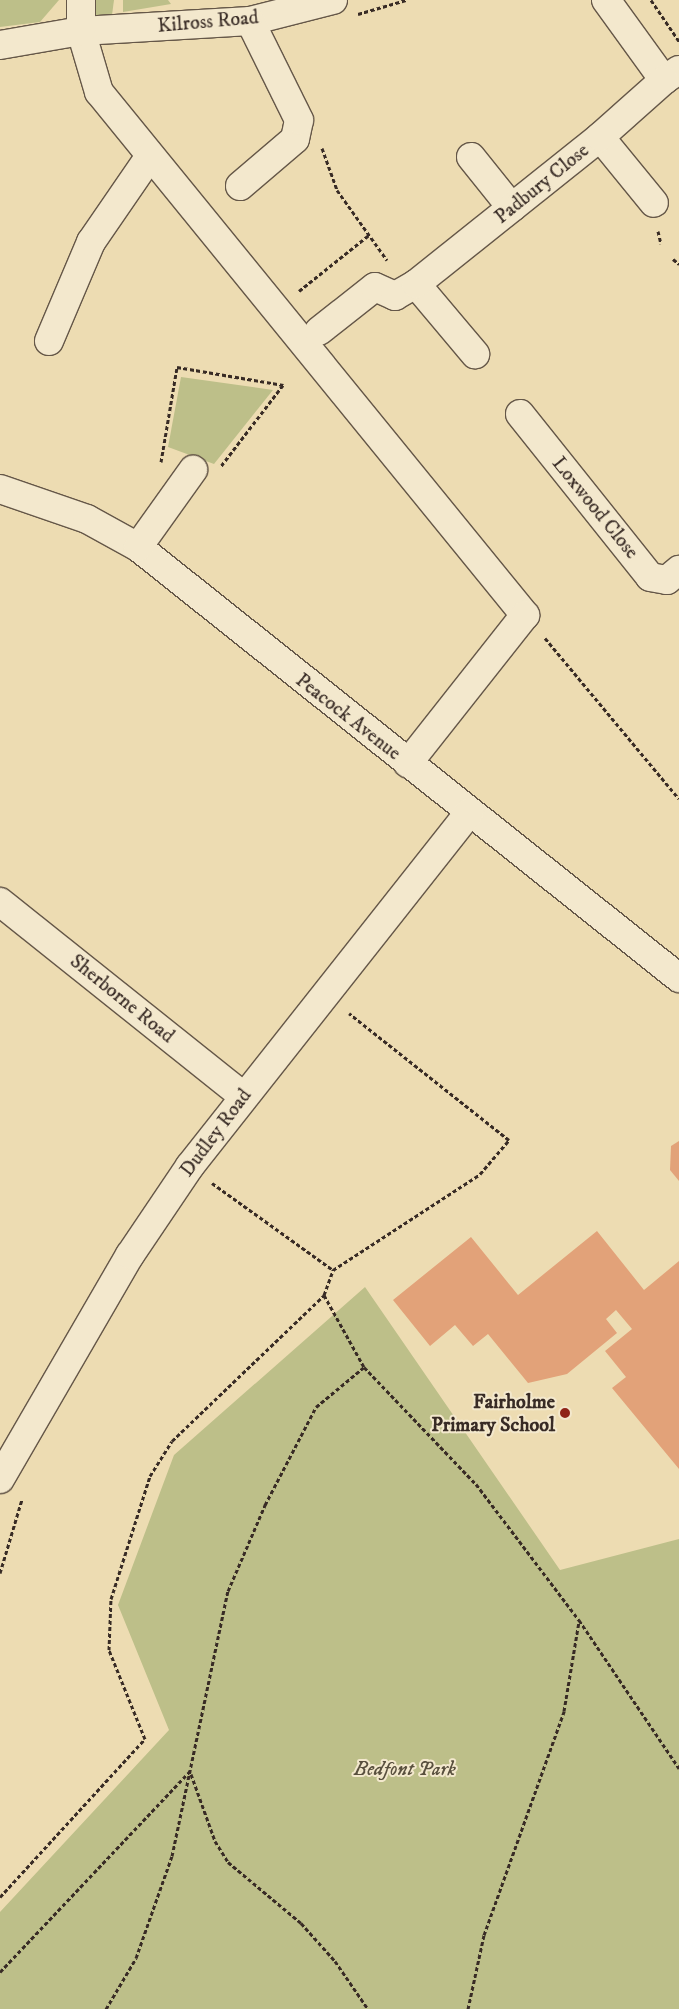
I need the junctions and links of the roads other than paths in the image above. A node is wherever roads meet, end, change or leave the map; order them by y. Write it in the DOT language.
graph roads {
  1 [pos="81,0"];
  2 [pos="332,0"];
  3 [pos="606,0"];
  4 [pos="250,21"];
  5 [pos="81,31"];
  6 [pos="0,45"];
  7 [pos="672,75"];
  8 [pos="600,138"];
  9 [pos="150,156"];
  10 [pos="471,156"];
  11 [pos="240,186"];
  12 [pos="654,204"];
  13 [pos="512,208"];
  14 [pos="416,284"];
  15 [pos="319,330"];
  16 [pos="49,341"];
  17 [pos="475,354"];
  18 [pos="520,414"];
  19 [pos="206,470"];
  20 [pos="0,490"];
  21 [pos="138,547"];
  22 [pos="678,573"];
  23 [pos="408,764"];
  24 [pos="470,812"];
  25 [pos="0,902"];
  26 [pos="679,978"];
  27 [pos="243,1096"];
  28 [pos="0,1479"];
  1 -- 5 [label="street"];
  2 -- 4 [label="street, Kilross Road"];
  3 -- 7 [label="street, Padbury Close"];
  4 -- 5 [label="street, Kilross Road"];
  4 -- 11 [label="street"];
  5 -- 6 [label="street, Kilross Road"];
  5 -- 9 [label="street"];
  7 -- 8 [label="street, Padbury Close"];
  8 -- 12 [label="street"];
  8 -- 13 [label="street, Padbury Close"];
  9 -- 16 [label="street"];
  9 -- 23 [label="street"];
  10 -- 13 [label="street"];
  13 -- 14 [label="street, Padbury Close"];
  14 -- 15 [label="street, Padbury Close"];
  14 -- 17 [label="street"];
  18 -- 22 [label="street, Loxwood Close"];
  19 -- 21 [label="street"];
  20 -- 21 [label="street, Peacock Avenue"];
  21 -- 23 [label="street, Peacock Avenue"];
  23 -- 24 [label="street, Peacock Avenue"];
  24 -- 26 [label="street, Peacock Avenue"];
  24 -- 27 [label="street, Dudley Road"];
  25 -- 27 [label="street, Sherborne Road"];
  27 -- 28 [label="street, Dudley Road"];
}
